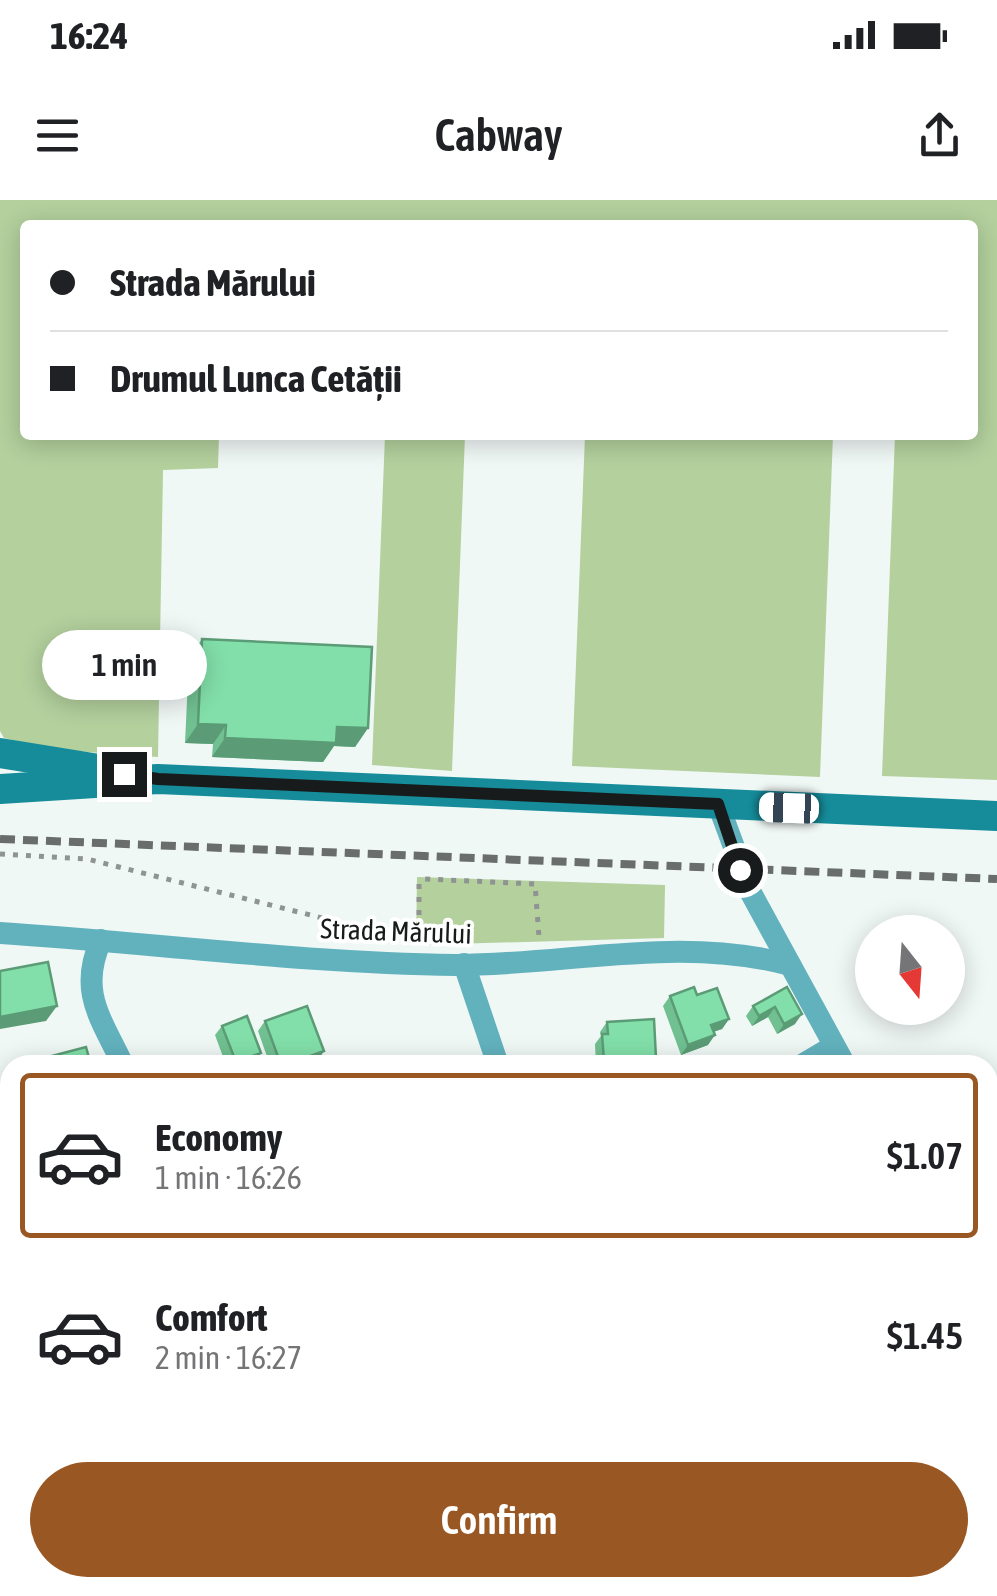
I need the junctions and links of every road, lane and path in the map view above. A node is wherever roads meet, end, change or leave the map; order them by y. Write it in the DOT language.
graph roads {
  1 [pos="0,753"];
  2 [pos="158,779"];
  3 [pos="0,790"];
  4 [pos="718,804"];
  5 [pos="997,816"];
  6 [pos="0,854"];
  7 [pos="0,933"];
  8 [pos="101,940"];
  9 [pos="420,953"];
  10 [pos="540,960"];
  11 [pos="464,964"];
  12 [pos="790,965"];
  13 [pos="119,1055"];
  14 [pos="495,1055"];
  15 [pos="838,1055"];
  1 -- 2 [label="street"];
  2 -- 3 [label="street"];
  2 -- 4 [label="street"];
  4 -- 5 [label="street"];
  4 -- 12 [label="street"];
  6 -- 9 [label="path"];
  7 -- 8 [label="street, Strada Mărului"];
  8 -- 9 [label="street, Strada Mărului"];
  8 -- 13 [label="street"];
  9 -- 10 [label="path"];
  9 -- 11 [label="street, Strada Mărului"];
  10 -- 11 [label="street, Strada Mărului"];
  10 -- 12 [label="street, Strada Mărului"];
  11 -- 14 [label="street"];
  12 -- 15 [label="street"];
}
